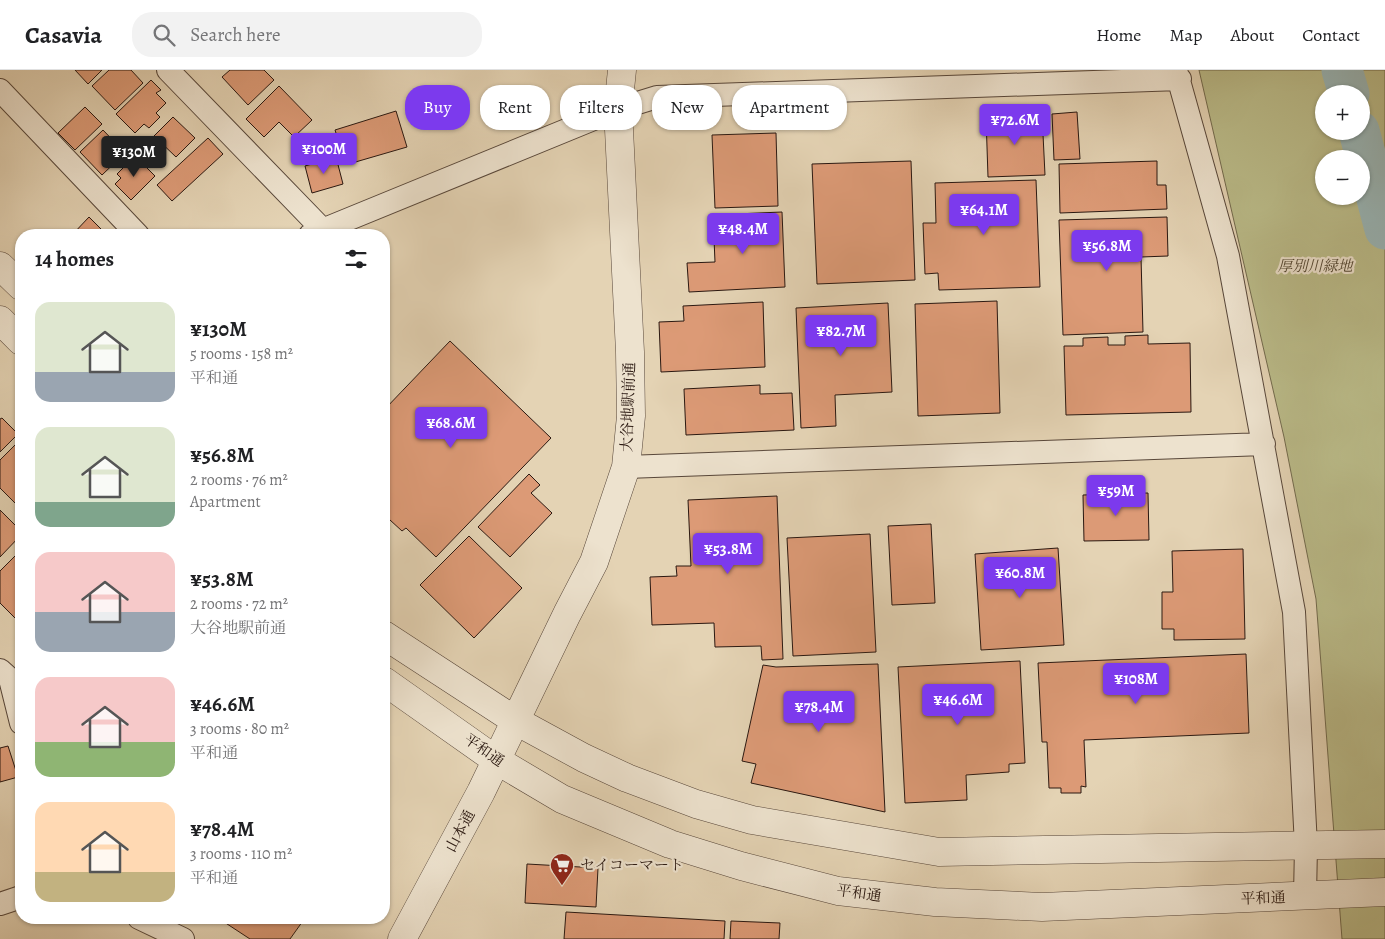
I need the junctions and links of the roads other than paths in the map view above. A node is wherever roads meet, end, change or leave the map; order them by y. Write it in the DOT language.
graph roads {
  1 [pos="168,70"];
  2 [pos="622,70"];
  3 [pos="1178,75"];
  4 [pos="620,85"];
  5 [pos="0,90"];
  6 [pos="642,102"];
  7 [pos="569,130"];
  8 [pos="619,130"];
  9 [pos="132,229"];
  10 [pos="314,229"];
  11 [pos="324,229"];
  12 [pos="0,266"];
  13 [pos="15,280"];
  14 [pos="0,320"];
  15 [pos="15,335"];
  16 [pos="1264,444"];
  17 [pos="626,467"];
  18 [pos="390,639"];
  19 [pos="0,670"];
  20 [pos="390,685"];
  21 [pos="15,699"];
  22 [pos="516,721"];
  23 [pos="496,760"];
  24 [pos="1373,845"];
  25 [pos="1306,846"];
  26 [pos="1374,893"];
  27 [pos="1305,896"];
  28 [pos="15,899"];
  29 [pos="0,904"];
  30 [pos="152,924"];
  31 [pos="183,939"];
  32 [pos="402,939"];
  1 -- 10 [label="street"];
  2 -- 4 [label="street, 大谷地駅前通"];
  3 -- 6 [label="street"];
  3 -- 16 [label="street"];
  5 -- 9 [label="street"];
  7 -- 11 [label="street"];
  8 -- 17 [label="street, 大谷地駅前通"];
  12 -- 13 [label="street"];
  14 -- 15 [label="street"];
  16 -- 17 [label="street"];
  16 -- 25 [label="street"];
  17 -- 22 [label="street, 大谷地駅前通"];
  18 -- 22 [label="street"];
  19 -- 21 [label="street"];
  20 -- 23 [label="street, 平和通"];
  22 -- 23 [label="street, 山本通"];
  22 -- 25 [label="street"];
  23 -- 27 [label="street, 平和通"];
  23 -- 32 [label="street, 山本通"];
  24 -- 25 [label="street"];
  25 -- 27 [label="street"];
  26 -- 27 [label="street, 平和通"];
  28 -- 29 [label="street"];
  30 -- 31 [label="street"];
}
